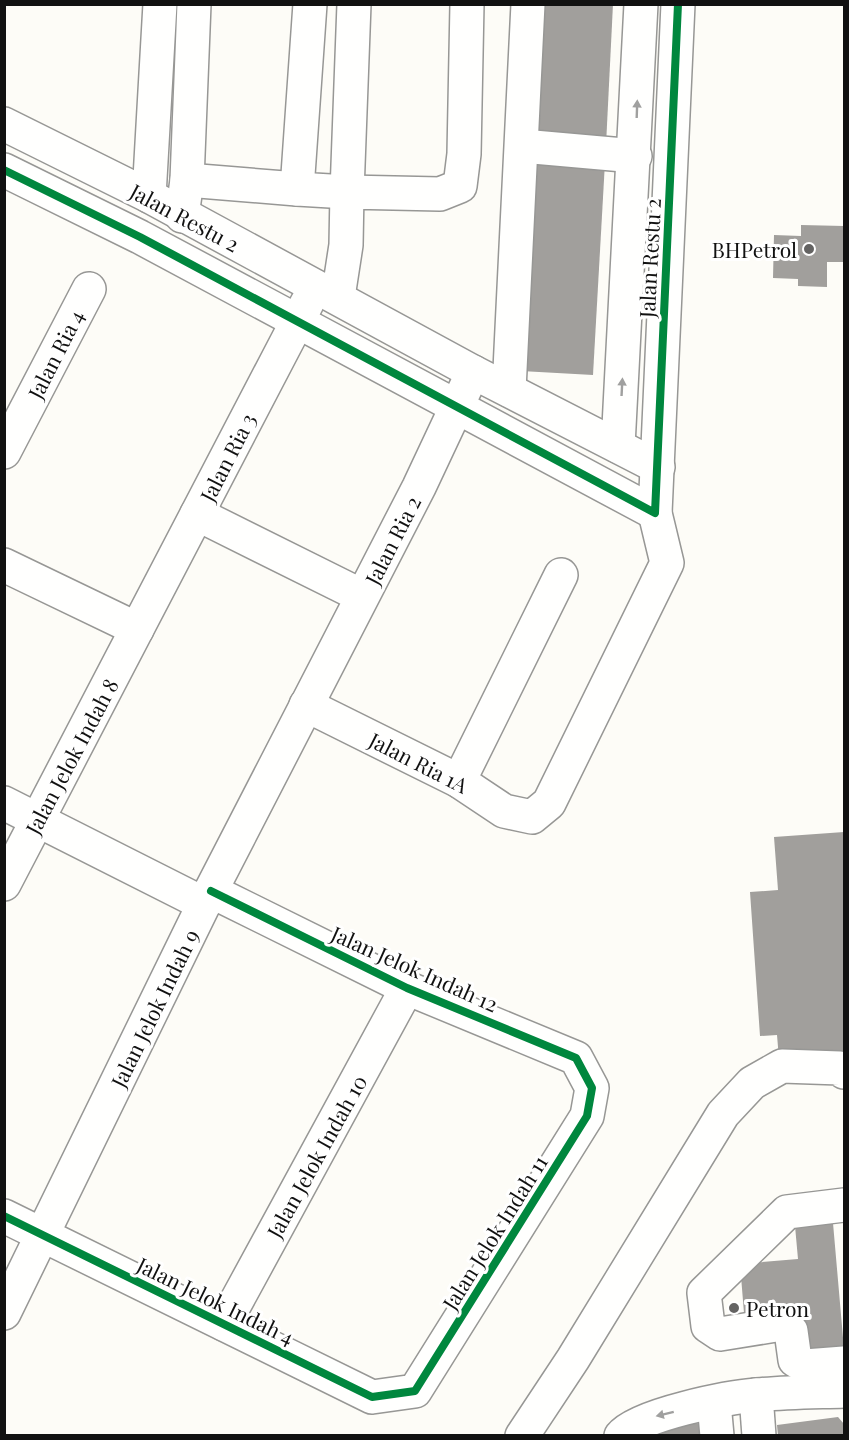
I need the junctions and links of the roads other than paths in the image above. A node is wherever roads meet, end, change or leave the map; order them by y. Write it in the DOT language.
graph roads {
  1 [pos="160,4"];
  2 [pos="194,4"];
  3 [pos="310,4"];
  4 [pos="354,4"];
  5 [pos="467,4"];
  6 [pos="528,4"];
  7 [pos="640,4"];
  8 [pos="678,4"];
  9 [pos="4,124"];
  10 [pos="522,146"];
  11 [pos="635,156"];
  12 [pos="4,170"];
  13 [pos="187,180"];
  14 [pos="297,189"];
  15 [pos="347,192"];
  16 [pos="148,196"];
  17 [pos="182,216"];
  18 [pos="89,289"];
  19 [pos="327,291"];
  20 [pos="297,321"];
  21 [pos="473,372"];
  22 [pos="509,390"];
  23 [pos="456,406"];
  24 [pos="618,446"];
  25 [pos="4,452"];
  26 [pos="658,466"];
  27 [pos="655,513"];
  28 [pos="197,514"];
  29 [pos="4,565"];
  30 [pos="561,575"];
  31 [pos="362,596"];
  32 [pos="137,629"];
  33 [pos="306,705"];
  34 [pos="459,781"];
  35 [pos="4,803"];
  36 [pos="532,818"];
  37 [pos="38,820"];
  38 [pos="4,884"];
  39 [pos="207,897"];
  40 [pos="407,988"];
  41 [pos="844,1072"];
  42 [pos="592,1088"];
  43 [pos="844,1205"];
  44 [pos="4,1216"];
  45 [pos="44,1235"];
  46 [pos="4,1313"];
  47 [pos="224,1324"];
  48 [pos="844,1363"];
  49 [pos="415,1391"];
  50 [pos="844,1391"];
  51 [pos="756,1395"];
  52 [pos="714,1402"];
  53 [pos="522,1436"];
  54 [pos="621,1436"];
  55 [pos="717,1436"];
  56 [pos="759,1436"];
  1 -- 16 [label="street"];
  2 -- 13 [label="street"];
  3 -- 14 [label="street"];
  4 -- 15 [label="street, Jalan Ria 3"];
  5 -- 15 [label="street"];
  6 -- 10 [label="street"];
  11 -- 7 [label="street, Jalan Restu 2, one-way"];
  8 -- 26 [label="street, Jalan Restu 2"];
  9 -- 16 [label="street, Jalan Restu 2"];
  10 -- 11 [label="street"];
  10 -- 22 [label="street"];
  24 -- 11 [label="street, Jalan Restu 2, one-way"];
  12 -- 20 [label="street"];
  13 -- 14 [label="street"];
  13 -- 17 [label="street"];
  14 -- 15 [label="street"];
  15 -- 19 [label="street, Jalan Ria 3"];
  16 -- 17 [label="street, Jalan Restu 2"];
  17 -- 19 [label="street, Jalan Restu 2"];
  18 -- 25 [label="street, Jalan Ria 4"];
  19 -- 20 [label="street, Jalan Ria 3"];
  19 -- 21 [label="street, Jalan Restu 2"];
  20 -- 23 [label="street"];
  20 -- 28 [label="street, Jalan Ria 3"];
  21 -- 22 [label="street, Jalan Restu 2"];
  21 -- 23 [label="street, Jalan Ria 2"];
  22 -- 24 [label="street, Jalan Restu 2"];
  23 -- 27 [label="street"];
  23 -- 31 [label="street, Jalan Ria 2"];
  24 -- 26 [label="street, Jalan Restu 2"];
  26 -- 27 [label="street, Jalan Restu 2"];
  27 -- 36 [label="street, Jalan Restu 2"];
  28 -- 31 [label="street"];
  28 -- 32 [label="street, Jalan Ria 3"];
  29 -- 32 [label="street"];
  30 -- 34 [label="street"];
  31 -- 33 [label="street, Jalan Ria 2"];
  32 -- 37 [label="street, Jalan Jelok Indah 8"];
  33 -- 34 [label="street, Jalan Ria 1A"];
  33 -- 39 [label="street, Jalan Jelok Indah 9"];
  34 -- 36 [label="street, Jalan Ria 1A"];
  35 -- 37 [label="street, Jalan Jelok Indah 12"];
  37 -- 38 [label="street, Jalan Jelok Indah 8"];
  37 -- 39 [label="street, Jalan Jelok Indah 12"];
  39 -- 40 [label="street, Jalan Jelok Indah 12"];
  39 -- 45 [label="street, Jalan Jelok Indah 9"];
  40 -- 42 [label="street, Jalan Jelok Indah 12"];
  40 -- 47 [label="street, Jalan Jelok Indah 10"];
  41 -- 53 [label="street"];
  42 -- 49 [label="street, Jalan Jelok Indah 11"];
  43 -- 48 [label="street"];
  44 -- 45 [label="street, Jalan Jelok Indah 4"];
  45 -- 46 [label="street, Jalan Jelok Indah 9"];
  45 -- 47 [label="street, Jalan Jelok Indah 4"];
  47 -- 49 [label="street, Jalan Jelok Indah 4"];
  50 -- 51 [label="street"];
  51 -- 52 [label="street"];
  51 -- 56 [label="street"];
  52 -- 54 [label="street, one-way"];
  52 -- 55 [label="street"];
}
